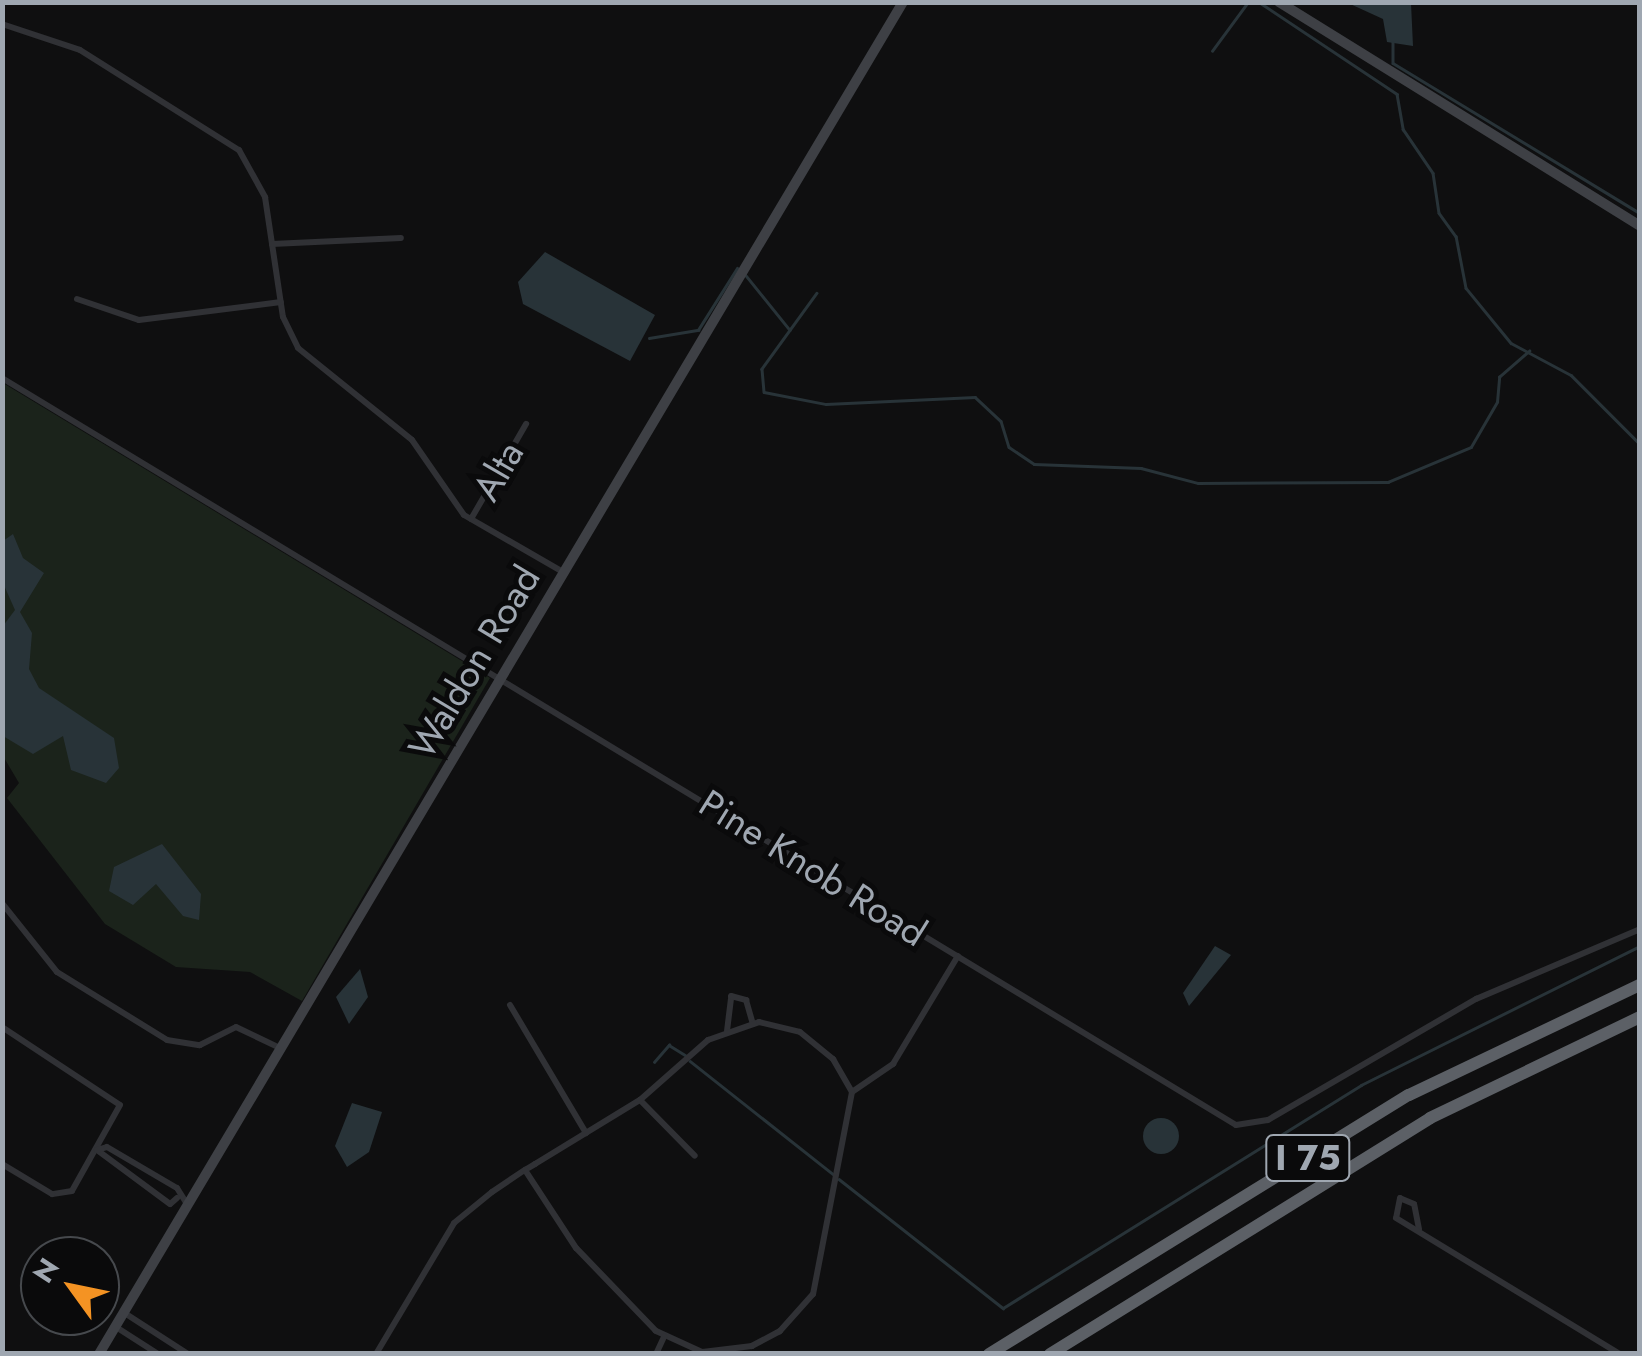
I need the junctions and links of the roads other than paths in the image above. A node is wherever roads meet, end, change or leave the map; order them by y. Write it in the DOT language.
graph roads {
  1 [pos="903,2"];
  2 [pos="1279,2"];
  3 [pos="2,24"];
  4 [pos="1640,226"];
  5 [pos="402,238"];
  6 [pos="272,244"];
  7 [pos="77,299"];
  8 [pos="281,302"];
  9 [pos="2,378"];
  10 [pos="526,424"];
  11 [pos="471,519"];
  12 [pos="563,572"];
  13 [pos="499,677"];
  14 [pos="2,903"];
  15 [pos="1640,929"];
  16 [pos="958,956"];
  17 [pos="1640,985"];
  18 [pos="510,1005"];
  19 [pos="1640,1017"];
  20 [pos="753,1024"];
  21 [pos="2,1027"];
  22 [pos="727,1030"];
  23 [pos="280,1048"];
  24 [pos="852,1092"];
  25 [pos="640,1100"];
  26 [pos="586,1133"];
  27 [pos="96,1150"];
  28 [pos="694,1156"];
  29 [pos="2,1164"];
  30 [pos="526,1170"];
  31 [pos="177,1198"];
  32 [pos="188,1205"];
  33 [pos="1419,1229"];
  34 [pos="123,1312"];
  35 [pos="120,1317"];
  36 [pos="120,1329"];
  37 [pos="664,1337"];
  38 [pos="689,1351"];
  39 [pos="158,1354"];
  40 [pos="188,1354"];
  41 [pos="376,1354"];
  42 [pos="656,1354"];
  43 [pos="988,1354"];
  44 [pos="1050,1354"];
  45 [pos="1620,1354"];
  1 -- 12 [label="street, Waldon Road"];
  2 -- 4 [label="street"];
  3 -- 6 [label="street"];
  5 -- 6 [label="street"];
  6 -- 8 [label="street"];
  7 -- 8 [label="street"];
  8 -- 11 [label="street"];
  9 -- 13 [label="street, Pine Knob Road"];
  10 -- 11 [label="street, Alta"];
  11 -- 12 [label="street"];
  12 -- 13 [label="street, Waldon Road"];
  13 -- 16 [label="street, Pine Knob Road"];
  13 -- 23 [label="street, Waldon Road"];
  14 -- 23 [label="street"];
  15 -- 16 [label="street, Pine Knob Road"];
  16 -- 24 [label="street"];
  17 -- 43 [label="highway, I 75"];
  18 -- 26 [label="street"];
  19 -- 44 [label="highway, I 75"];
  20 -- 22 [label="street"];
  20 -- 22 [label="street"];
  20 -- 24 [label="street"];
  21 -- 27 [label="street"];
  22 -- 25 [label="street"];
  23 -- 32 [label="street, Waldon Road"];
  24 -- 38 [label="street"];
  25 -- 26 [label="street"];
  25 -- 28 [label="street"];
  26 -- 30 [label="street"];
  27 -- 29 [label="street"];
  27 -- 31 [label="street"];
  27 -- 31 [label="street"];
  30 -- 37 [label="street"];
  30 -- 41 [label="street"];
  31 -- 32 [label="street"];
  32 -- 34 [label="street, Waldon Road"];
  33 -- 33 [label="street"];
  33 -- 45 [label="street"];
  34 -- 35 [label="street, Waldon Road"];
  34 -- 40 [label="street"];
  36 -- 39 [label="street"];
  37 -- 38 [label="street"];
  37 -- 42 [label="street"];
}
